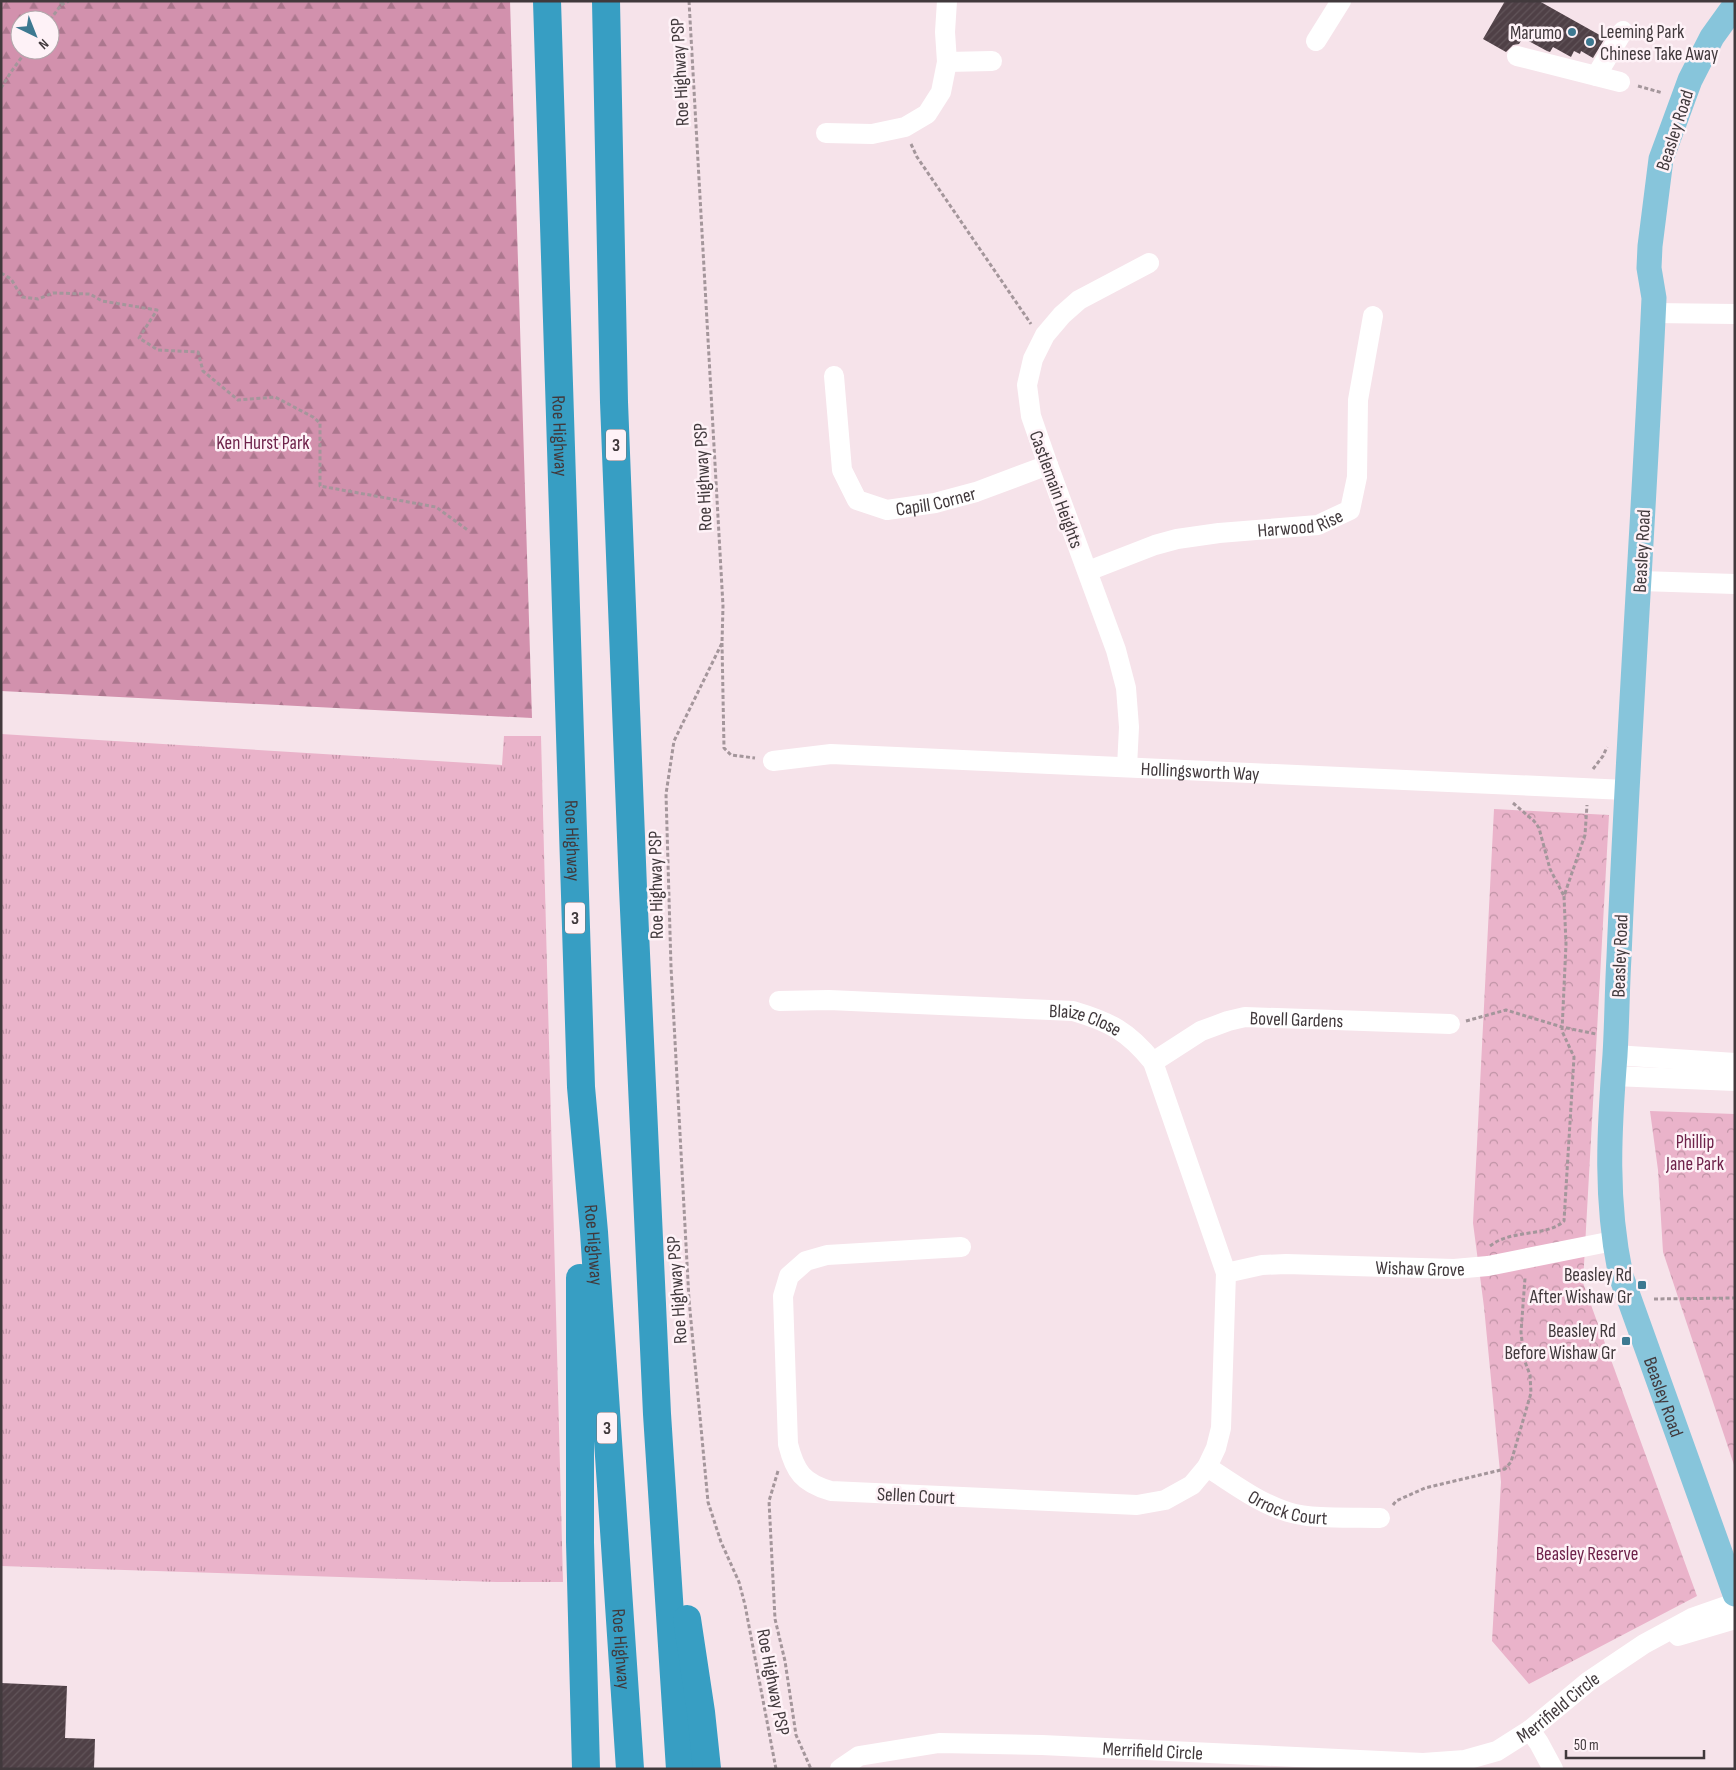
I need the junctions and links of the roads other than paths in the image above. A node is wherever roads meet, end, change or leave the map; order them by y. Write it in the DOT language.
graph roads {
  1 [pos="548,1"];
  2 [pos="606,1"];
  3 [pos="947,1"];
  4 [pos="1341,1"];
  5 [pos="1735,5"];
  6 [pos="1735,28"];
  7 [pos="1623,31"];
  8 [pos="1316,41"];
  9 [pos="1517,56"];
  10 [pos="992,61"];
  11 [pos="946,62"];
  12 [pos="1596,76"];
  13 [pos="1620,82"];
  14 [pos="826,133"];
  15 [pos="1148,264"];
  16 [pos="1654,305"];
  17 [pos="1735,314"];
  18 [pos="1373,316"];
  19 [pos="834,376"];
  20 [pos="1048,465"];
  21 [pos="1088,571"];
  22 [pos="1640,580"];
  23 [pos="1735,584"];
  24 [pos="773,761"];
  25 [pos="1127,767"];
  26 [pos="1626,790"];
  27 [pos="779,1001"];
  28 [pos="1450,1024"];
  29 [pos="1614,1054"];
  30 [pos="1153,1062"];
  31 [pos="1735,1063"];
  32 [pos="1735,1081"];
  33 [pos="581,1087"];
  34 [pos="1614,1241"];
  35 [pos="961,1247"];
  36 [pos="1226,1273"];
  37 [pos="657,1414"];
  38 [pos="1207,1467"];
  39 [pos="1380,1518"];
  40 [pos="1735,1594"];
  41 [pos="1735,1603"];
  42 [pos="1735,1619"];
  43 [pos="1644,1644"];
  44 [pos="1530,1730"];
  45 [pos="586,1769"];
  46 [pos="630,1769"];
  47 [pos="680,1769"];
  48 [pos="707,1769"];
  49 [pos="840,1769"];
  50 [pos="1553,1769"];
  1 -- 33 [label="highway, Roe Highway / 3"];
  2 -- 37 [label="highway, 3"];
  3 -- 11 [label="street"];
  4 -- 8 [label="street"];
  5 -- 16 [label="main road, Beasley Road"];
  6 -- 16 [label="main road, Beasley Road"];
  7 -- 12 [label="street"];
  9 -- 12 [label="street"];
  10 -- 11 [label="street"];
  11 -- 14 [label="street"];
  12 -- 13 [label="street"];
  15 -- 20 [label="street, Castlemain Heights"];
  16 -- 17 [label="street"];
  16 -- 22 [label="main road, Beasley Road"];
  18 -- 21 [label="street, Harwood Rise"];
  19 -- 20 [label="street, Capill Corner"];
  20 -- 21 [label="street, Castlemain Heights"];
  21 -- 25 [label="street, Castlemain Heights"];
  22 -- 23 [label="street"];
  22 -- 26 [label="main road, Beasley Road"];
  24 -- 25 [label="street, Hollingsworth Way"];
  25 -- 26 [label="street, Hollingsworth Way"];
  26 -- 29 [label="main road, Beasley Road"];
  27 -- 30 [label="street, Blaize Close"];
  28 -- 30 [label="street, Bovell Gardens"];
  29 -- 31 [label="street"];
  29 -- 32 [label="street"];
  29 -- 34 [label="main road, Beasley Road"];
  30 -- 36 [label="street, Blaize Close"];
  33 -- 45 [label="highway"];
  33 -- 46 [label="highway, Roe Highway / 3"];
  34 -- 36 [label="street, Wishaw Grove"];
  34 -- 40 [label="main road, Beasley Road"];
  35 -- 38 [label="street, Sellen Court"];
  36 -- 38 [label="street, Sellen Court"];
  37 -- 47 [label="highway, 3"];
  37 -- 48 [label="highway"];
  38 -- 39 [label="street, Orrock Court"];
  41 -- 43 [label="street, Merrifield Circle"];
  42 -- 43 [label="street, Merrifield Circle"];
  43 -- 44 [label="street, Merrifield Circle"];
  44 -- 49 [label="street, Merrifield Circle"];
  44 -- 50 [label="street"];
}
